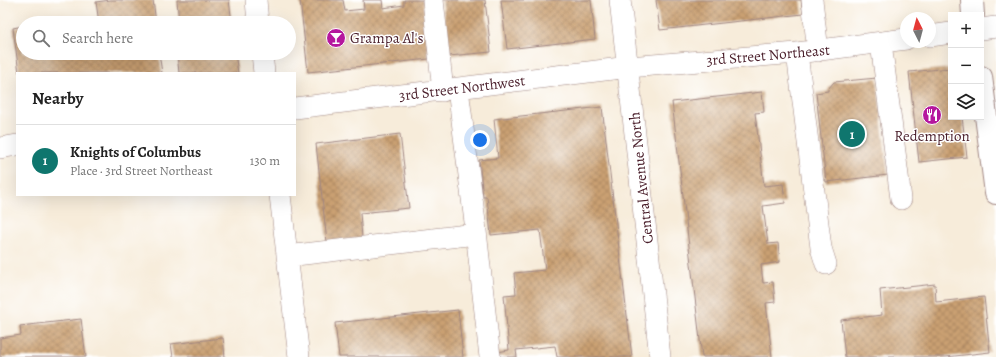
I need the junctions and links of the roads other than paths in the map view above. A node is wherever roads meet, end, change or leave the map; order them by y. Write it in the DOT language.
graph roads {
  1 [pos="256,0"];
  2 [pos="433,0"];
  3 [pos="620,0"];
  4 [pos="812,0"];
  5 [pos="972,0"];
  6 [pos="973,12"];
  7 [pos="257,16"];
  8 [pos="996,27"];
  9 [pos="984,29"];
  10 [pos="948,33"];
  11 [pos="936,35"];
  12 [pos="900,41"];
  13 [pos="881,43"];
  14 [pos="818,50"];
  15 [pos="797,53"];
  16 [pos="263,60"];
  17 [pos="629,67"];
  18 [pos="264,72"];
  19 [pos="982,84"];
  20 [pos="450,90"];
  21 [pos="296,108"];
  22 [pos="16,145"];
  23 [pos="0,148"];
  24 [pos="996,193"];
  25 [pos="280,196"];
  26 [pos="901,199"];
  27 [pos="476,234"];
  28 [pos="287,256"];
  29 [pos="826,264"];
  30 [pos="299,357"];
  31 [pos="490,357"];
  32 [pos="660,357"];
  1 -- 7 [label="street"];
  2 -- 20 [label="street"];
  3 -- 17 [label="street, Central Avenue North"];
  4 -- 14 [label="street"];
  5 -- 6 [label="main road"];
  8 -- 9 [label="street"];
  10 -- 11 [label="street"];
  12 -- 13 [label="street, 3rd Street Northeast"];
  13 -- 14 [label="street, 3rd Street Northeast"];
  13 -- 26 [label="street"];
  14 -- 15 [label="street, 3rd Street Northeast"];
  15 -- 17 [label="street, 3rd Street Northeast"];
  15 -- 29 [label="street"];
  16 -- 18 [label="street"];
  17 -- 20 [label="street, 3rd Street Northwest"];
  17 -- 32 [label="street, Central Avenue North"];
  19 -- 24 [label="main road"];
  20 -- 21 [label="street, 3rd Street Northwest"];
  20 -- 27 [label="street"];
  22 -- 23 [label="street"];
  25 -- 28 [label="street"];
  27 -- 28 [label="street"];
  27 -- 31 [label="street"];
  28 -- 30 [label="street"];
}
